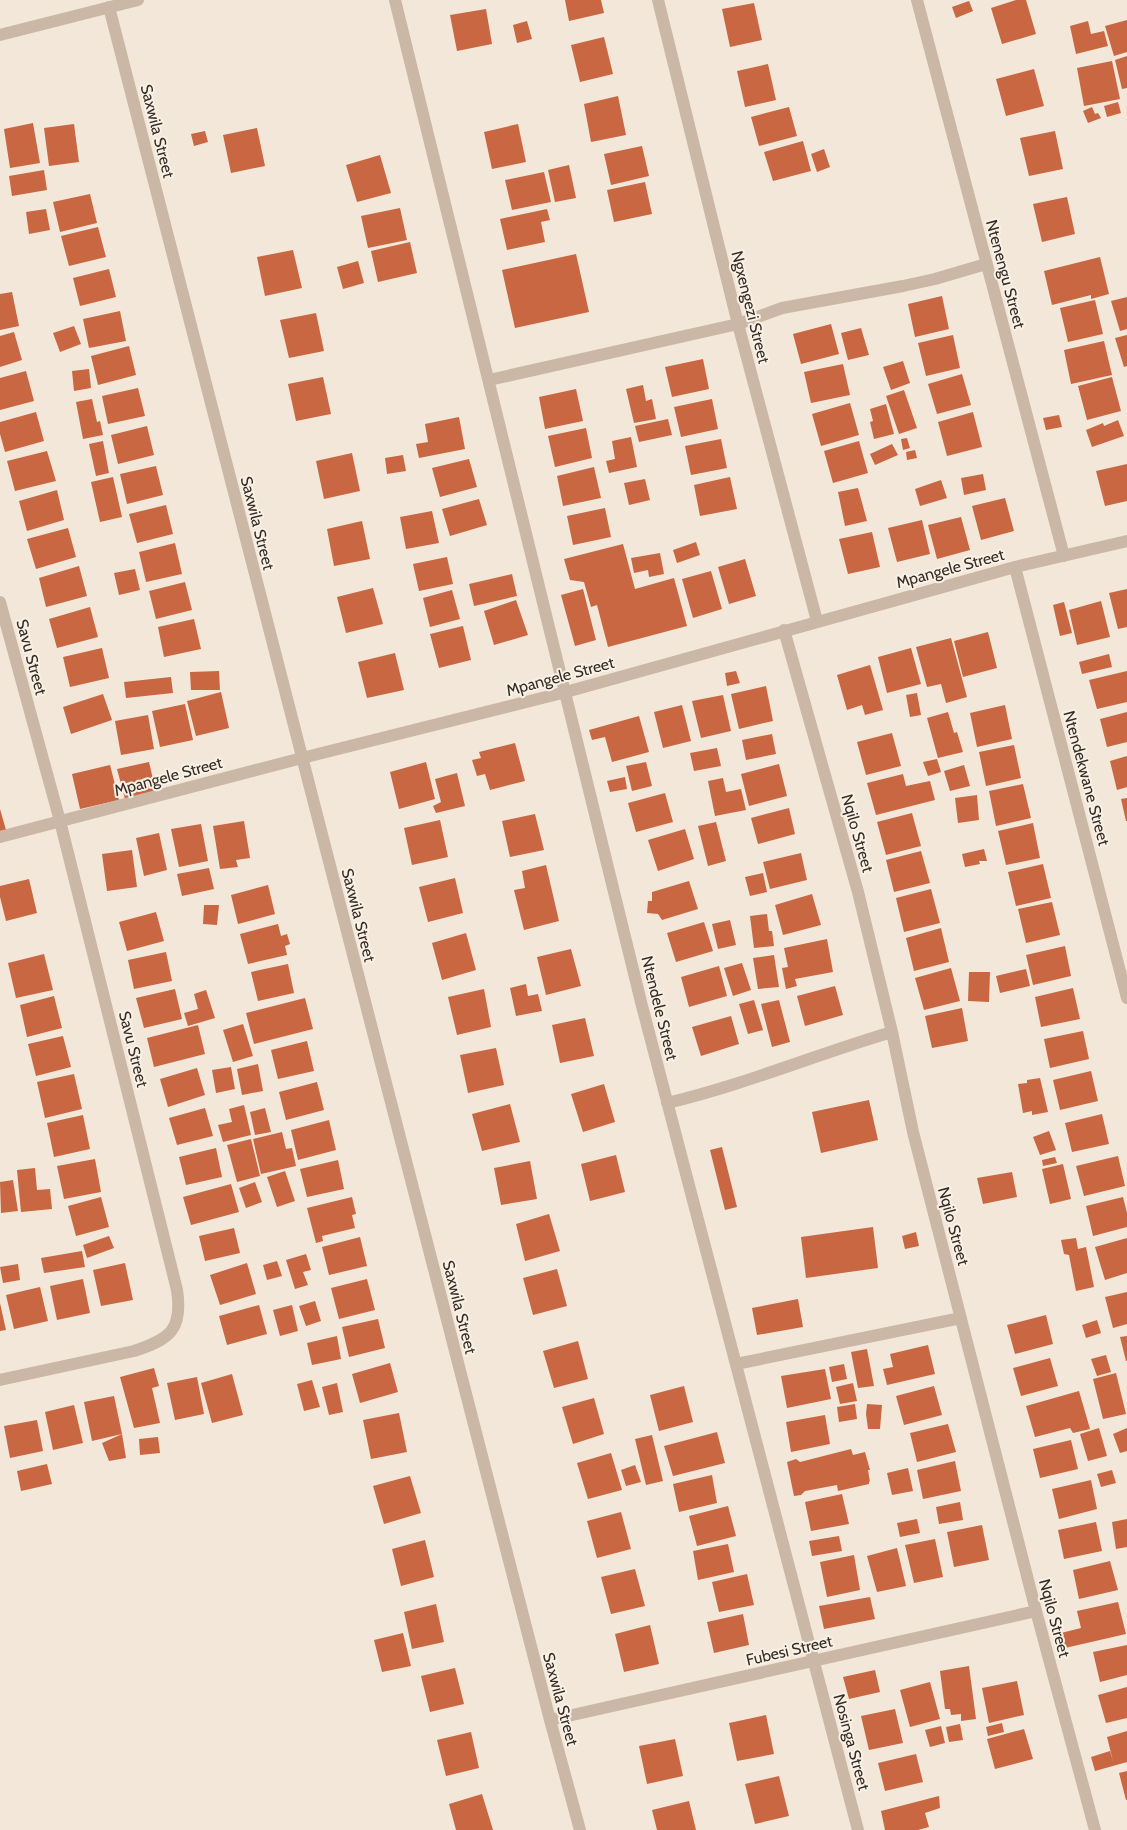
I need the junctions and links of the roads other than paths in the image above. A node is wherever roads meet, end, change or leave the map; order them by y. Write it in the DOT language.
graph roads {
  1 [pos="138,0"];
  2 [pos="395,0"];
  3 [pos="658,0"];
  4 [pos="917,0"];
  5 [pos="109,8"];
  6 [pos="0,35"];
  7 [pos="986,264"];
  8 [pos="738,324"];
  9 [pos="489,380"];
  10 [pos="1127,541"];
  11 [pos="1064,556"];
  12 [pos="1015,567"];
  13 [pos="0,602"];
  14 [pos="817,621"];
  15 [pos="784,630"];
  16 [pos="566,692"];
  17 [pos="302,758"];
  18 [pos="60,821"];
  19 [pos="0,837"];
  20 [pos="1127,998"];
  21 [pos="892,1032"];
  22 [pos="667,1103"];
  23 [pos="961,1318"];
  24 [pos="736,1364"];
  25 [pos="0,1380"];
  26 [pos="1036,1611"];
  27 [pos="814,1662"];
  28 [pos="550,1720"];
  29 [pos="580,1830"];
  30 [pos="858,1830"];
  31 [pos="1096,1830"];
  1 -- 5 [label="street"];
  2 -- 9 [label="street, Ntendele Street"];
  3 -- 8 [label="street, Ngxengezi Street"];
  4 -- 7 [label="street, Ntenengu Street"];
  5 -- 6 [label="street"];
  5 -- 17 [label="street, Saxwila Street"];
  7 -- 8 [label="street"];
  7 -- 11 [label="street, Ntenengu Street"];
  8 -- 9 [label="street"];
  8 -- 14 [label="street, Ngxengezi Street"];
  9 -- 16 [label="street, Ntendele Street"];
  10 -- 11 [label="street, Mpangele Street"];
  11 -- 12 [label="street, Mpangele Street"];
  12 -- 14 [label="street, Mpangele Street"];
  12 -- 20 [label="street, Ntendekwane Street"];
  13 -- 18 [label="street, Savu Street"];
  14 -- 15 [label="street, Mpangele Street"];
  15 -- 16 [label="street, Mpangele Street"];
  15 -- 21 [label="street, Nqilo Street"];
  16 -- 17 [label="street, Mpangele Street"];
  16 -- 22 [label="street, Ntendele Street"];
  17 -- 18 [label="street, Mpangele Street"];
  17 -- 28 [label="street, Saxwila Street"];
  18 -- 19 [label="street, Mpangele Street"];
  18 -- 25 [label="street, Savu Street"];
  21 -- 22 [label="street"];
  21 -- 23 [label="street, Nqilo Street"];
  22 -- 24 [label="street, Ntendele Street"];
  23 -- 24 [label="street"];
  23 -- 26 [label="street, Nqilo Street"];
  24 -- 27 [label="street, Nosinga Street"];
  26 -- 27 [label="street, Fubesi Street"];
  26 -- 31 [label="street, Nqilo Street"];
  27 -- 28 [label="street, Fubesi Street"];
  27 -- 30 [label="street, Nosinga Street"];
  28 -- 29 [label="street, Saxwila Street"];
}
